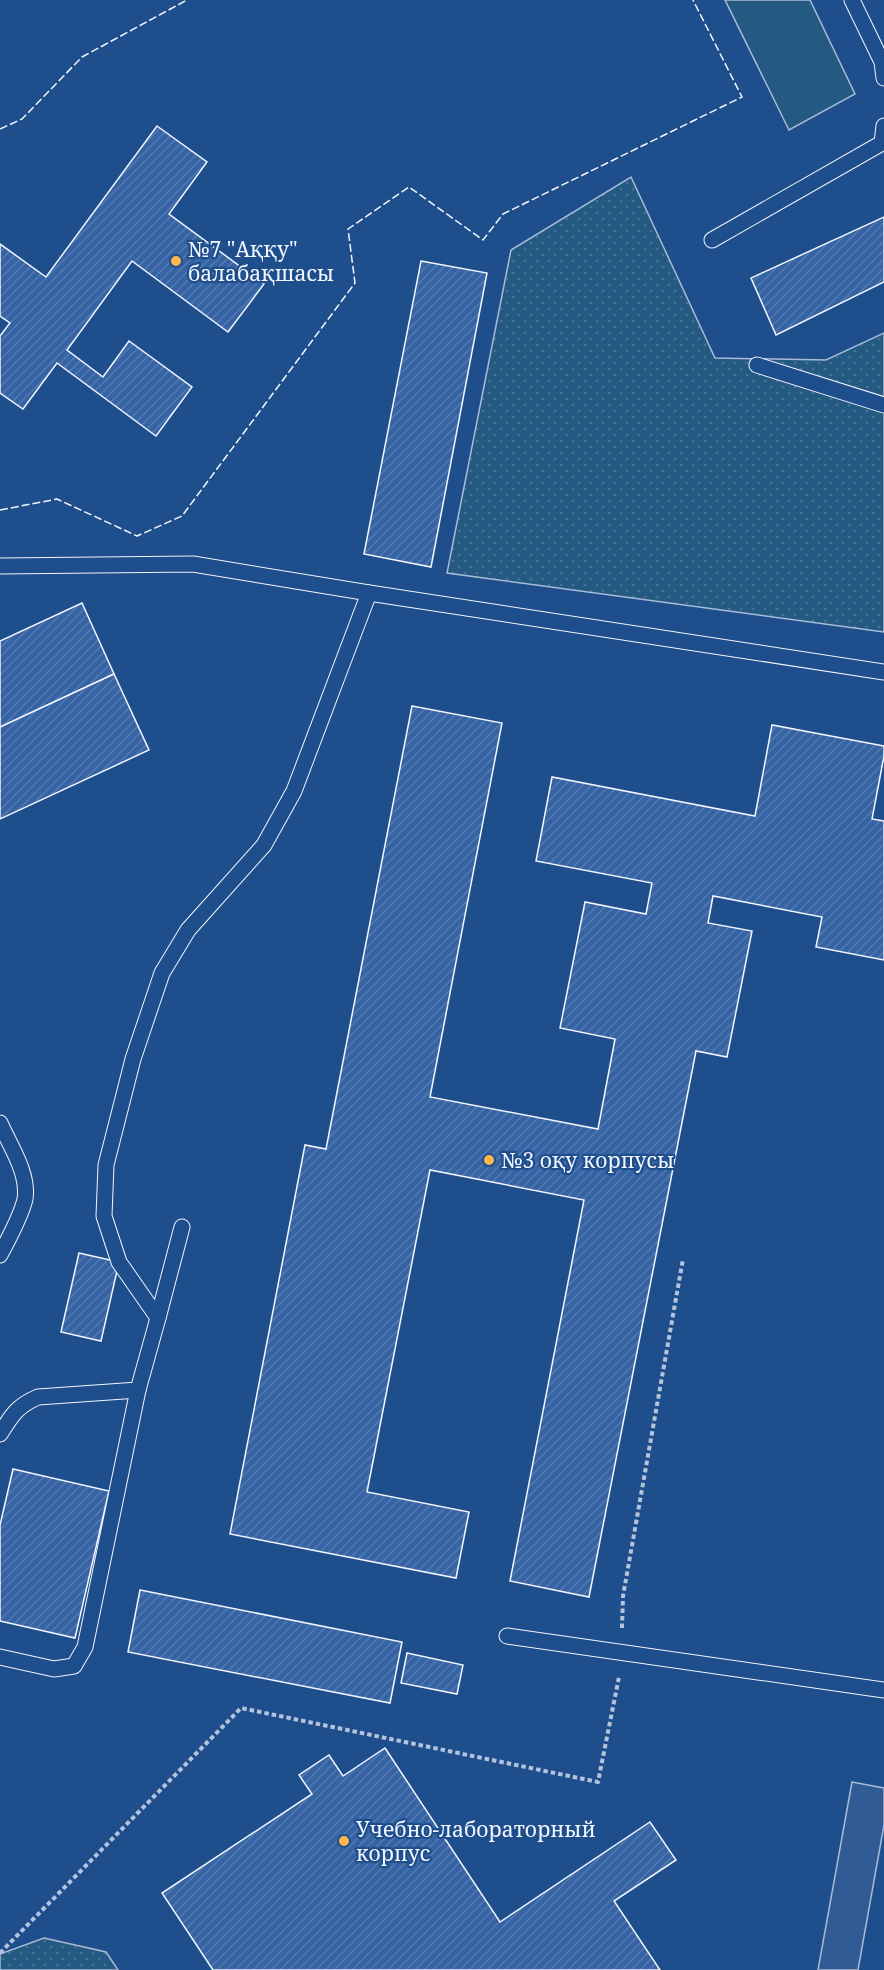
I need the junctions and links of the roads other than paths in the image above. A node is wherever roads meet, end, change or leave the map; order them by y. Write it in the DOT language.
graph roads {
  1 [pos="852,0"];
  2 [pos="884,78"];
  3 [pos="884,126"];
  4 [pos="712,240"];
  5 [pos="757,365"];
  6 [pos="884,405"];
  7 [pos="0,566"];
  8 [pos="369,593"];
  9 [pos="884,672"];
  10 [pos="0,1124"];
  11 [pos="182,1227"];
  12 [pos="0,1255"];
  13 [pos="158,1318"];
  14 [pos="138,1389"];
  15 [pos="0,1434"];
  16 [pos="507,1636"];
  17 [pos="0,1657"];
  18 [pos="884,1690"];
  1 -- 2 [label="lane"];
  3 -- 4 [label="lane"];
  5 -- 6 [label="lane"];
  7 -- 8 [label="lane"];
  8 -- 9 [label="lane"];
  8 -- 13 [label="lane"];
  10 -- 12 [label="lane"];
  11 -- 13 [label="lane"];
  13 -- 14 [label="lane"];
  14 -- 15 [label="lane"];
  14 -- 17 [label="lane"];
  16 -- 18 [label="lane"];
}
